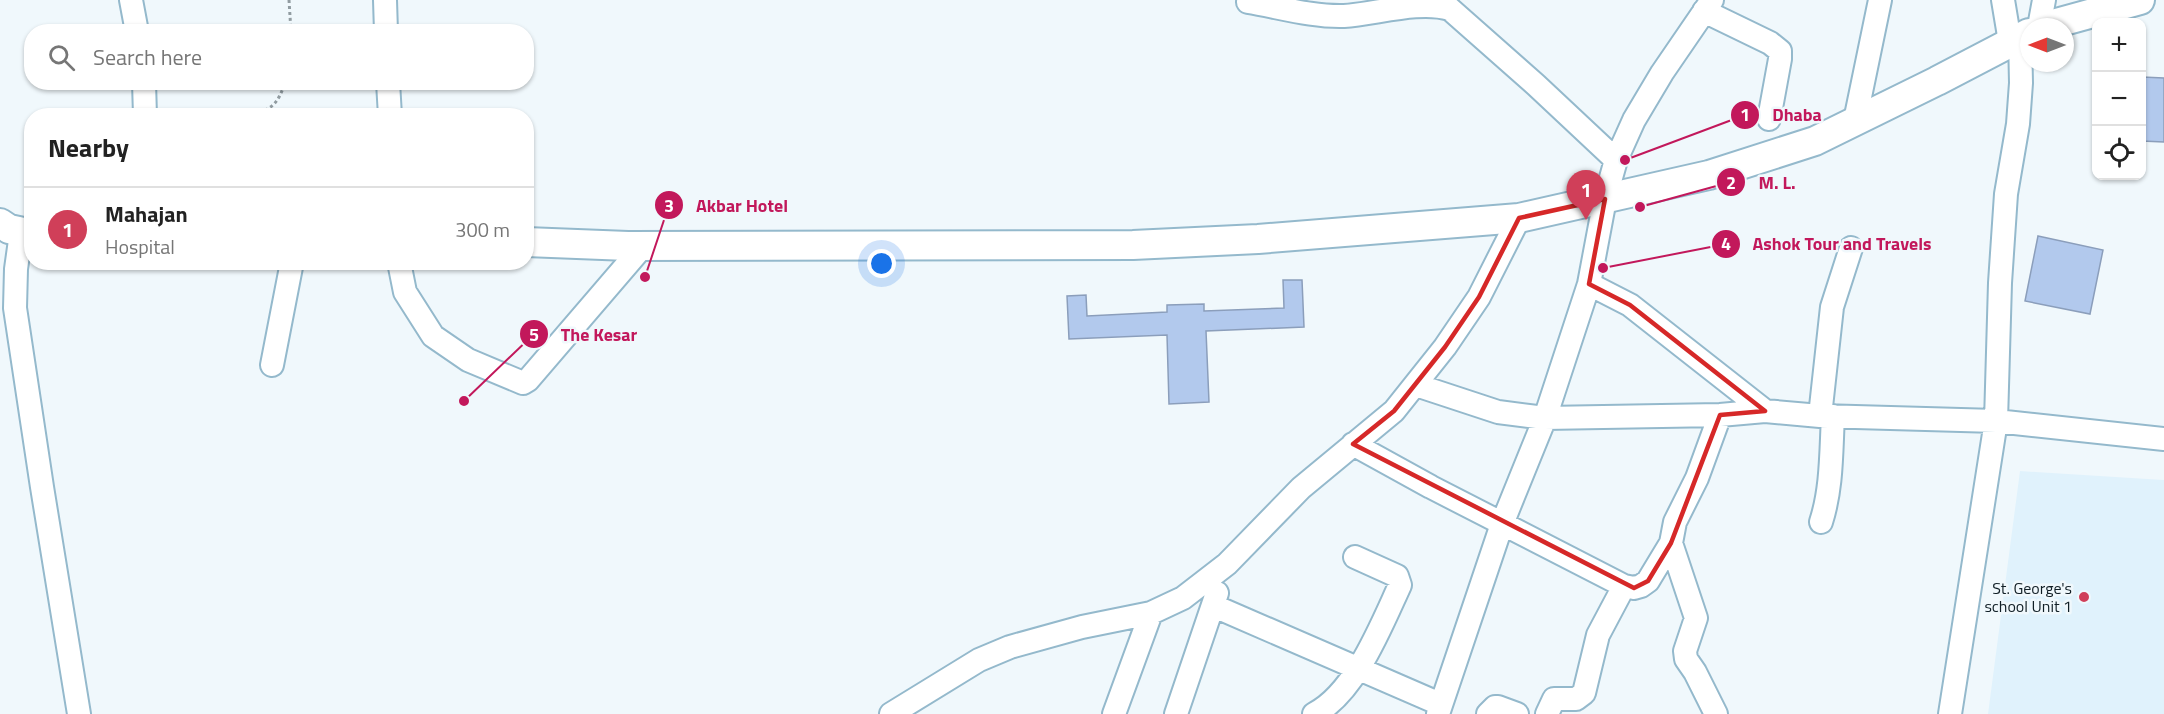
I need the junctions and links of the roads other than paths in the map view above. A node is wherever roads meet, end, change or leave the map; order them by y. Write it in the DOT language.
graph roads {
  1 [pos="131,0"];
  2 [pos="385,0"];
  3 [pos="1880,0"];
  4 [pos="2003,0"];
  5 [pos="2044,0"];
  6 [pos="2140,0"];
  7 [pos="1248,2"];
  8 [pos="1708,6"];
  9 [pos="2035,18"];
  10 [pos="2074,19"];
  11 [pos="2020,22"];
  12 [pos="136,24"];
  13 [pos="386,24"];
  14 [pos="2020,37"];
  15 [pos="2023,72"];
  16 [pos="144,90"];
  17 [pos="388,90"];
  18 [pos="145,108"];
  19 [pos="390,108"];
  20 [pos="1768,119"];
  21 [pos="1855,121"];
  22 [pos="1616,160"];
  23 [pos="1605,199"];
  24 [pos="1519,219"];
  25 [pos="12,230"];
  26 [pos="534,242"];
  27 [pos="643,246"];
  28 [pos="1851,248"];
  29 [pos="290,270"];
  30 [pos="401,270"];
  31 [pos="1589,284"];
  32 [pos="272,365"];
  33 [pos="1416,385"];
  34 [pos="1765,411"];
  35 [pos="1720,415"];
  36 [pos="1826,416"];
  37 [pos="1545,418"];
  38 [pos="1996,421"];
  39 [pos="2164,439"];
  40 [pos="1353,444"];
  41 [pos="1821,522"];
  42 [pos="1502,524"];
  43 [pos="1671,543"];
  44 [pos="1355,556"];
  45 [pos="1227,564"];
  46 [pos="1624,586"];
  47 [pos="1214,606"];
  48 [pos="1151,614"];
  49 [pos="1358,668"];
  50 [pos="1439,709"];
  51 [pos="80,714"];
  52 [pos="891,714"];
  53 [pos="1114,714"];
  54 [pos="1176,714"];
  55 [pos="1314,714"];
  56 [pos="1488,714"];
  57 [pos="1517,714"];
  58 [pos="1547,714"];
  59 [pos="1716,714"];
  60 [pos="1950,714"];
  1 -- 12 [label="street"];
  2 -- 13 [label="street"];
  3 -- 21 [label="street"];
  4 -- 11 [label="street"];
  5 -- 9 [label="street"];
  6 -- 10 [label="main road"];
  7 -- 22 [label="street"];
  8 -- 20 [label="street"];
  8 -- 22 [label="street"];
  14 -- 21 [label="main road"];
  15 -- 38 [label="street"];
  16 -- 18 [label="street"];
  17 -- 19 [label="street"];
  21 -- 23 [label="main road"];
  22 -- 23 [label="street"];
  23 -- 24 [label="main road"];
  23 -- 31 [label="street"];
  24 -- 27 [label="main road"];
  24 -- 33 [label="street"];
  25 -- 51 [label="street"];
  26 -- 27 [label="main road"];
  27 -- 30 [label="street"];
  28 -- 36 [label="street"];
  29 -- 32 [label="street"];
  31 -- 34 [label="street"];
  31 -- 37 [label="street"];
  33 -- 37 [label="street"];
  33 -- 40 [label="street"];
  34 -- 35 [label="street"];
  34 -- 36 [label="street"];
  35 -- 37 [label="street"];
  35 -- 43 [label="street"];
  36 -- 38 [label="street"];
  36 -- 41 [label="street"];
  37 -- 42 [label="street"];
  38 -- 39 [label="street"];
  38 -- 60 [label="street"];
  40 -- 42 [label="street"];
  40 -- 45 [label="street"];
  42 -- 46 [label="street"];
  42 -- 50 [label="street"];
  43 -- 46 [label="street"];
  43 -- 59 [label="street"];
  44 -- 49 [label="street"];
  45 -- 47 [label="street"];
  45 -- 48 [label="street"];
  46 -- 58 [label="street"];
  47 -- 49 [label="street"];
  47 -- 54 [label="street"];
  48 -- 52 [label="street"];
  48 -- 53 [label="street"];
  49 -- 50 [label="street"];
  49 -- 55 [label="street"];
  56 -- 57 [label="street"];
}
